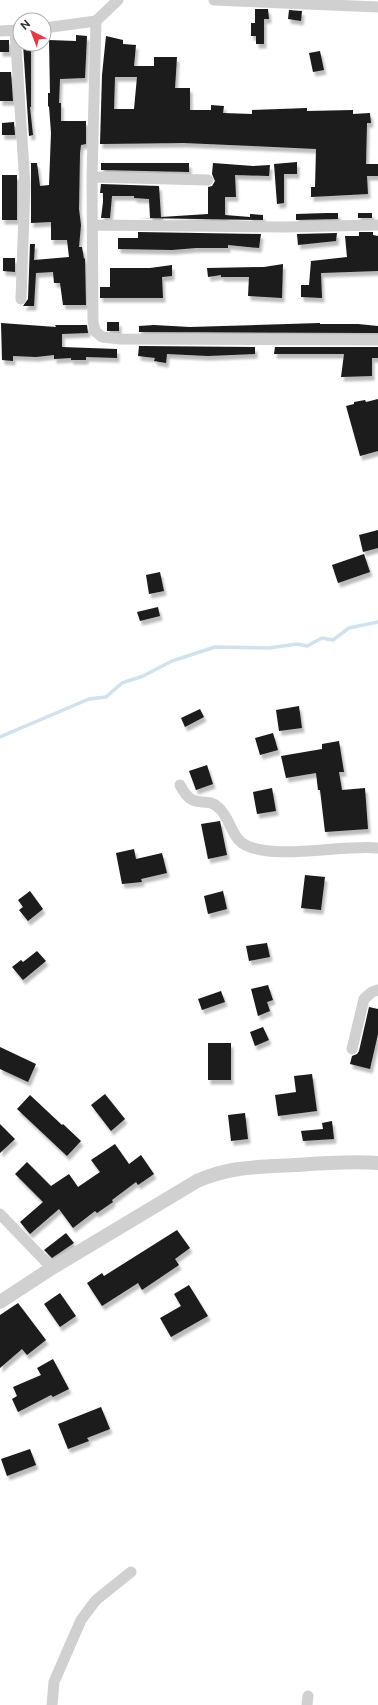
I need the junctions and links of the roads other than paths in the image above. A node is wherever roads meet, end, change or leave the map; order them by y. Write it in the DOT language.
graph roads {
  1 [pos="118,0"];
  2 [pos="214,0"];
  3 [pos="271,1"];
  4 [pos="378,7"];
  5 [pos="96,21"];
  6 [pos="52,27"];
  7 [pos="12,30"];
  8 [pos="0,31"];
  9 [pos="18,52"];
  10 [pos="92,177"];
  11 [pos="208,180"];
  12 [pos="93,225"];
  13 [pos="378,225"];
  14 [pos="21,299"];
  15 [pos="378,340"];
  16 [pos="180,785"];
  17 [pos="378,848"];
  18 [pos="378,990"];
  19 [pos="352,1049"];
  20 [pos="378,1163"];
  21 [pos="0,1214"];
  22 [pos="52,1268"];
  23 [pos="0,1302"];
  24 [pos="131,1572"];
  25 [pos="52,1705"];
  1 -- 5 [label="street"];
  2 -- 3 [label="street"];
  3 -- 4 [label="street"];
  5 -- 6 [label="street"];
  5 -- 10 [label="street"];
  7 -- 8 [label="street"];
  9 -- 14 [label="street"];
  10 -- 11 [label="street"];
  10 -- 12 [label="street"];
  12 -- 13 [label="street"];
  12 -- 15 [label="street"];
  16 -- 17 [label="street"];
  18 -- 19 [label="street"];
  20 -- 22 [label="street"];
  21 -- 22 [label="street"];
  22 -- 23 [label="street"];
  24 -- 25 [label="street"];
}
